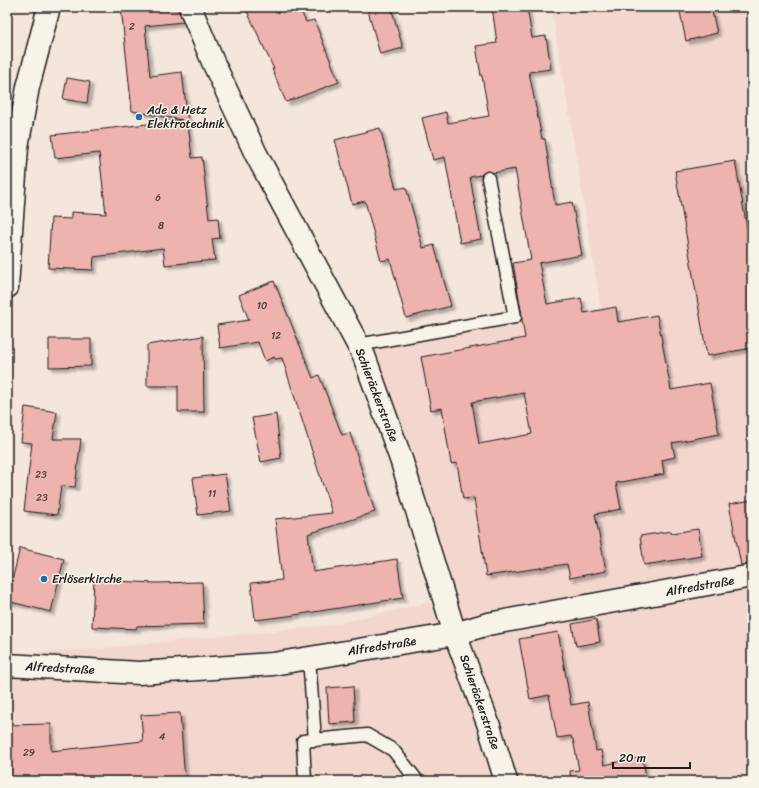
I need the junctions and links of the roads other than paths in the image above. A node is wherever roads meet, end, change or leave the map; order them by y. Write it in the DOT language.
graph roads {
  1 [pos="49,7"];
  2 [pos="190,7"];
  3 [pos="488,178"];
  4 [pos="10,204"];
  5 [pos="7,288"];
  6 [pos="358,345"];
  7 [pos="752,576"];
  8 [pos="456,634"];
  9 [pos="309,658"];
  10 [pos="7,665"];
  11 [pos="315,740"];
  12 [pos="305,781"];
  13 [pos="417,781"];
  14 [pos="506,781"];
  1 -- 4 [label="street"];
  2 -- 6 [label="street, Schieräckerstraße"];
  3 -- 6 [label="lane"];
  4 -- 5 [label="street"];
  6 -- 8 [label="street, Schieräckerstraße"];
  7 -- 8 [label="street, Alfredstraße"];
  8 -- 9 [label="street, Alfredstraße"];
  8 -- 14 [label="street, Schieräckerstraße"];
  9 -- 10 [label="street, Alfredstraße"];
  9 -- 11 [label="lane"];
  11 -- 12 [label="lane"];
  11 -- 13 [label="lane"];
}
